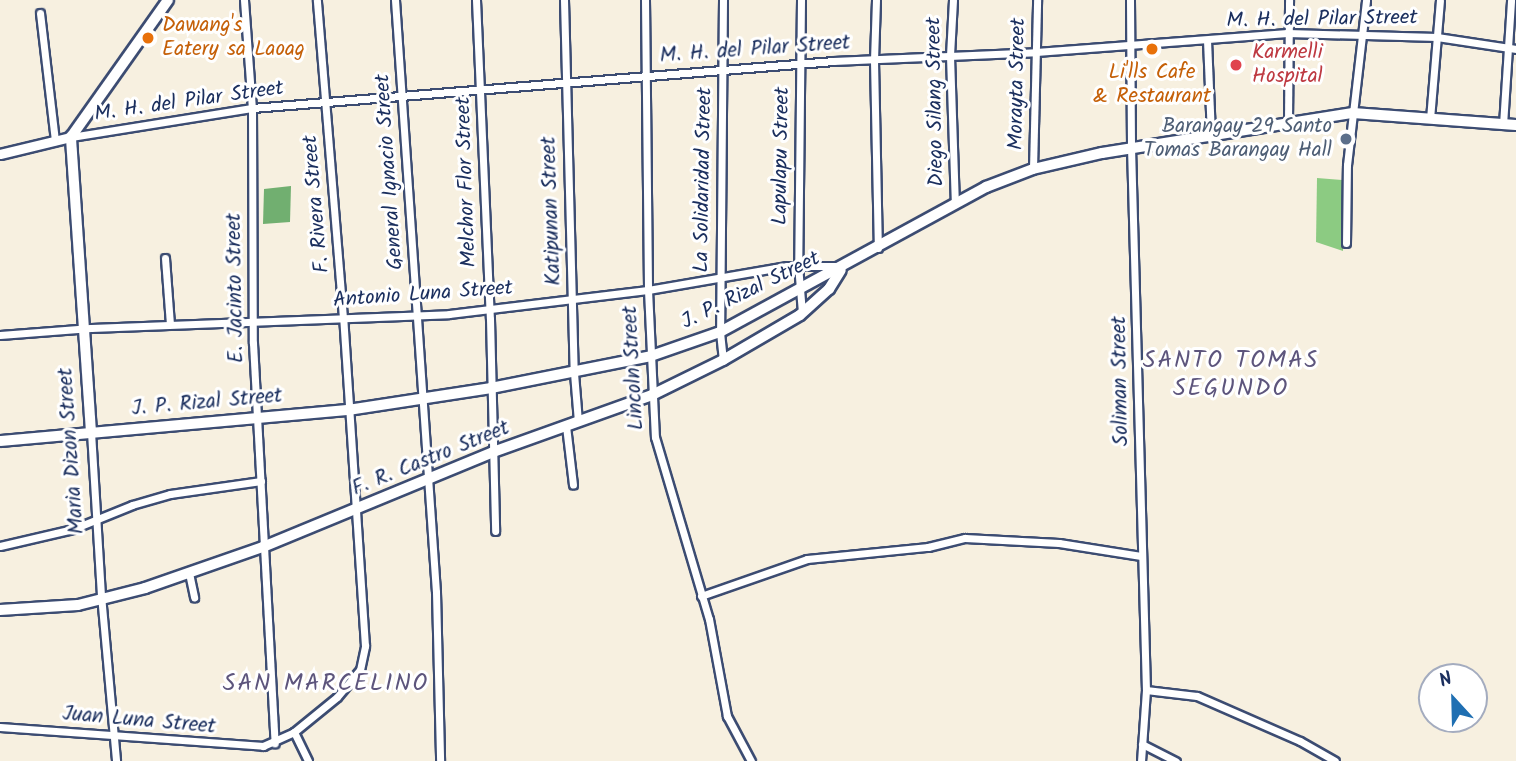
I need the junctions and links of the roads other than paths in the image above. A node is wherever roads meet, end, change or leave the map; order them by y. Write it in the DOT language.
graph roads {
  1 [pos="168,0"];
  2 [pos="244,0"];
  3 [pos="317,0"];
  4 [pos="395,0"];
  5 [pos="476,0"];
  6 [pos="564,0"];
  7 [pos="645,0"];
  8 [pos="723,0"];
  9 [pos="801,0"];
  10 [pos="876,0"];
  11 [pos="953,0"];
  12 [pos="1037,0"];
  13 [pos="1130,0"];
  14 [pos="1289,0"];
  15 [pos="1366,0"];
  16 [pos="1440,0"];
  17 [pos="1511,0"];
  18 [pos="40,13"];
  19 [pos="1287,33"];
  20 [pos="1362,33"];
  21 [pos="1437,37"];
  22 [pos="1207,40"];
  23 [pos="1129,44"];
  24 [pos="1507,48"];
  25 [pos="1516,49"];
  26 [pos="1036,52"];
  27 [pos="950,56"];
  28 [pos="874,61"];
  29 [pos="801,63"];
  30 [pos="724,69"];
  31 [pos="646,75"];
  32 [pos="564,82"];
  33 [pos="481,88"];
  34 [pos="401,94"];
  35 [pos="326,102"];
  36 [pos="252,108"];
  37 [pos="1353,113"];
  38 [pos="1430,119"];
  39 [pos="1288,121"];
  40 [pos="1503,125"];
  41 [pos="1516,125"];
  42 [pos="1211,134"];
  43 [pos="71,137"];
  44 [pos="55,141"];
  45 [pos="1130,147"];
  46 [pos="0,154"];
  47 [pos="1033,169"];
  48 [pos="955,203"];
  49 [pos="1346,243"];
  50 [pos="878,248"];
  51 [pos="165,258"];
  52 [pos="797,265"];
  53 [pos="844,267"];
  54 [pos="720,278"];
  55 [pos="648,290"];
  56 [pos="799,291"];
  57 [pos="572,300"];
  58 [pos="489,310"];
  59 [pos="802,313"];
  60 [pos="418,315"];
  61 [pos="343,318"];
  62 [pos="254,321"];
  63 [pos="170,324"];
  64 [pos="83,328"];
  65 [pos="720,331"];
  66 [pos="0,335"];
  67 [pos="651,356"];
  68 [pos="723,360"];
  69 [pos="574,373"];
  70 [pos="491,388"];
  71 [pos="652,395"];
  72 [pos="420,399"];
  73 [pos="348,410"];
  74 [pos="258,418"];
  75 [pos="578,422"];
  76 [pos="566,426"];
  77 [pos="91,432"];
  78 [pos="0,441"];
  79 [pos="493,453"];
  80 [pos="428,480"];
  81 [pos="261,481"];
  82 [pos="573,485"];
  83 [pos="355,511"];
  84 [pos="96,521"];
  85 [pos="495,531"];
  86 [pos="0,546"];
  87 [pos="263,547"];
  88 [pos="1142,556"];
  89 [pos="189,573"];
  90 [pos="701,596"];
  91 [pos="194,597"];
  92 [pos="101,601"];
  93 [pos="0,610"];
  94 [pos="1146,690"];
  95 [pos="0,727"];
  96 [pos="294,732"];
  97 [pos="116,737"];
  98 [pos="275,743"];
  99 [pos="1142,744"];
  100 [pos="116,761"];
  101 [pos="308,761"];
  102 [pos="440,761"];
  103 [pos="751,761"];
  104 [pos="1140,761"];
  105 [pos="1176,761"];
  106 [pos="1335,761"];
  1 -- 43 [label="main road"];
  2 -- 36 [label="street, E. Jacinto Street"];
  3 -- 35 [label="street, F. Rivera Street"];
  4 -- 34 [label="street, General Ignacio Street"];
  5 -- 33 [label="street, Melchor Flor Street"];
  6 -- 32 [label="street, Katipunan Street"];
  7 -- 31 [label="street, Lincoln Street"];
  8 -- 30 [label="street, La Solidaridad Street"];
  9 -- 29 [label="street, Lapulapu Street"];
  10 -- 28 [label="street"];
  11 -- 27 [label="street, Diego Silang Street"];
  12 -- 26 [label="street, Morayta Street"];
  13 -- 23 [label="street, Soliman Street"];
  14 -- 19 [label="street"];
  15 -- 20 [label="street"];
  16 -- 21 [label="street"];
  17 -- 24 [label="street"];
  18 -- 44 [label="street"];
  19 -- 20 [label="street, M. H. del Pilar Street"];
  19 -- 22 [label="street, M. H. del Pilar Street"];
  19 -- 39 [label="street"];
  20 -- 21 [label="street, M. H. del Pilar Street"];
  20 -- 37 [label="street"];
  21 -- 24 [label="street, M. H. del Pilar Street"];
  21 -- 38 [label="street"];
  22 -- 23 [label="street, M. H. del Pilar Street"];
  22 -- 42 [label="street"];
  23 -- 26 [label="street, M. H. del Pilar Street"];
  23 -- 45 [label="street, Soliman Street"];
  24 -- 25 [label="street, M. H. del Pilar Street"];
  24 -- 40 [label="street"];
  26 -- 27 [label="street, M. H. del Pilar Street"];
  26 -- 47 [label="street, Morayta Street"];
  27 -- 28 [label="street, M. H. del Pilar Street"];
  27 -- 48 [label="street, Diego Silang Street"];
  28 -- 29 [label="street, M. H. del Pilar Street"];
  28 -- 50 [label="street"];
  29 -- 30 [label="street, M. H. del Pilar Street"];
  29 -- 52 [label="street, Lapulapu Street"];
  30 -- 31 [label="street, M. H. del Pilar Street"];
  30 -- 54 [label="street, La Solidaridad Street"];
  31 -- 32 [label="street, M. H. del Pilar Street"];
  31 -- 55 [label="street, Lincoln Street"];
  32 -- 33 [label="street, M. H. del Pilar Street"];
  32 -- 57 [label="street, Katipunan Street"];
  33 -- 34 [label="street, M. H. del Pilar Street"];
  33 -- 58 [label="street, Melchor Flor Street"];
  34 -- 35 [label="street, M. H. del Pilar Street"];
  34 -- 60 [label="street, General Ignacio Street"];
  35 -- 36 [label="street, M. H. del Pilar Street"];
  35 -- 61 [label="street, F. Rivera Street"];
  36 -- 43 [label="street, M. H. del Pilar Street"];
  36 -- 62 [label="street, E. Jacinto Street"];
  37 -- 38 [label="main road, J. P. Rizal Street"];
  37 -- 39 [label="main road, J. P. Rizal Street"];
  37 -- 49 [label="street"];
  38 -- 40 [label="main road, J. P. Rizal Street"];
  39 -- 42 [label="main road, J. P. Rizal Street"];
  40 -- 41 [label="main road, J. P. Rizal Street"];
  42 -- 45 [label="main road, J. P. Rizal Street"];
  43 -- 44 [label="street, M. H. del Pilar Street"];
  43 -- 64 [label="main road, Maria Dizon Street"];
  44 -- 46 [label="street, M. H. del Pilar Street"];
  45 -- 47 [label="main road, J. P. Rizal Street"];
  45 -- 88 [label="street, Soliman Street"];
  47 -- 48 [label="main road, J. P. Rizal Street"];
  48 -- 50 [label="main road, J. P. Rizal Street"];
  50 -- 53 [label="main road, J. P. Rizal Street"];
  51 -- 63 [label="street"];
  52 -- 53 [label="street, Antonio Luna Street"];
  52 -- 54 [label="street, Antonio Luna Street"];
  52 -- 56 [label="street, Lapulapu Street"];
  53 -- 56 [label="main road, J. P. Rizal Street"];
  53 -- 59 [label="main road, F. R. Castro Street"];
  54 -- 55 [label="street, Antonio Luna Street"];
  54 -- 65 [label="street, La Solidaridad Street"];
  55 -- 57 [label="street, Antonio Luna Street"];
  55 -- 67 [label="street, Lincoln Street"];
  56 -- 59 [label="street, Lapulapu Street"];
  56 -- 65 [label="main road, J. P. Rizal Street"];
  57 -- 58 [label="street, Antonio Luna Street"];
  57 -- 69 [label="street, Katipunan Street"];
  58 -- 60 [label="street, Antonio Luna Street"];
  58 -- 70 [label="street, Melchor Flor Street"];
  59 -- 68 [label="main road, F. R. Castro Street"];
  60 -- 61 [label="street, Antonio Luna Street"];
  60 -- 72 [label="street, General Ignacio Street"];
  61 -- 62 [label="street, Antonio Luna Street"];
  61 -- 73 [label="street, F. Rivera Street"];
  62 -- 63 [label="street, Antonio Luna Street"];
  62 -- 74 [label="street, E. Jacinto Street"];
  63 -- 64 [label="street, Antonio Luna Street"];
  64 -- 66 [label="street, Antonio Luna Street"];
  64 -- 77 [label="main road, Maria Dizon Street"];
  65 -- 67 [label="main road, J. P. Rizal Street"];
  65 -- 68 [label="street, La Solidaridad Street"];
  67 -- 69 [label="main road, J. P. Rizal Street"];
  67 -- 71 [label="street, Lincoln Street"];
  68 -- 71 [label="main road, F. R. Castro Street"];
  69 -- 70 [label="main road, J. P. Rizal Street"];
  69 -- 75 [label="street, Katipunan Street"];
  70 -- 72 [label="main road, J. P. Rizal Street"];
  70 -- 79 [label="street, Melchor Flor Street"];
  71 -- 75 [label="main road, F. R. Castro Street"];
  71 -- 90 [label="street, Lincoln Street"];
  72 -- 73 [label="main road, J. P. Rizal Street"];
  72 -- 80 [label="street, General Ignacio Street"];
  73 -- 74 [label="main road, J. P. Rizal Street"];
  73 -- 83 [label="street, F. Rivera Street"];
  74 -- 77 [label="main road, J. P. Rizal Street"];
  74 -- 81 [label="street, E. Jacinto Street"];
  75 -- 76 [label="main road, F. R. Castro Street"];
  76 -- 79 [label="main road, F. R. Castro Street"];
  76 -- 82 [label="street"];
  77 -- 78 [label="main road, J. P. Rizal Street"];
  77 -- 84 [label="street, Maria Dizon Street"];
  79 -- 80 [label="main road, F. R. Castro Street"];
  79 -- 85 [label="street, Melchor Flor Street"];
  80 -- 83 [label="main road, F. R. Castro Street"];
  80 -- 102 [label="street, General Ignacio Street"];
  81 -- 84 [label="street"];
  81 -- 87 [label="street, E. Jacinto Street"];
  83 -- 87 [label="main road, F. R. Castro Street"];
  83 -- 96 [label="street, F. Rivera Street"];
  84 -- 86 [label="street"];
  84 -- 92 [label="street, Maria Dizon Street"];
  87 -- 89 [label="main road, F. R. Castro Street"];
  87 -- 98 [label="street, E. Jacinto Street"];
  88 -- 90 [label="street"];
  88 -- 94 [label="street, Soliman Street"];
  89 -- 91 [label="street"];
  89 -- 92 [label="main road, F. R. Castro Street"];
  90 -- 103 [label="street, Lincoln Street"];
  92 -- 93 [label="main road, F. R. Castro Street"];
  92 -- 97 [label="street, Maria Dizon Street"];
  94 -- 99 [label="street, Soliman Street"];
  94 -- 106 [label="street"];
  95 -- 97 [label="street, Juan Luna Street"];
  96 -- 98 [label="street, F. Rivera Street"];
  96 -- 101 [label="street"];
  97 -- 98 [label="street, Juan Luna Street"];
  97 -- 100 [label="street, Maria Dizon Street"];
  99 -- 104 [label="street, Soliman Street"];
  99 -- 105 [label="street"];
}
